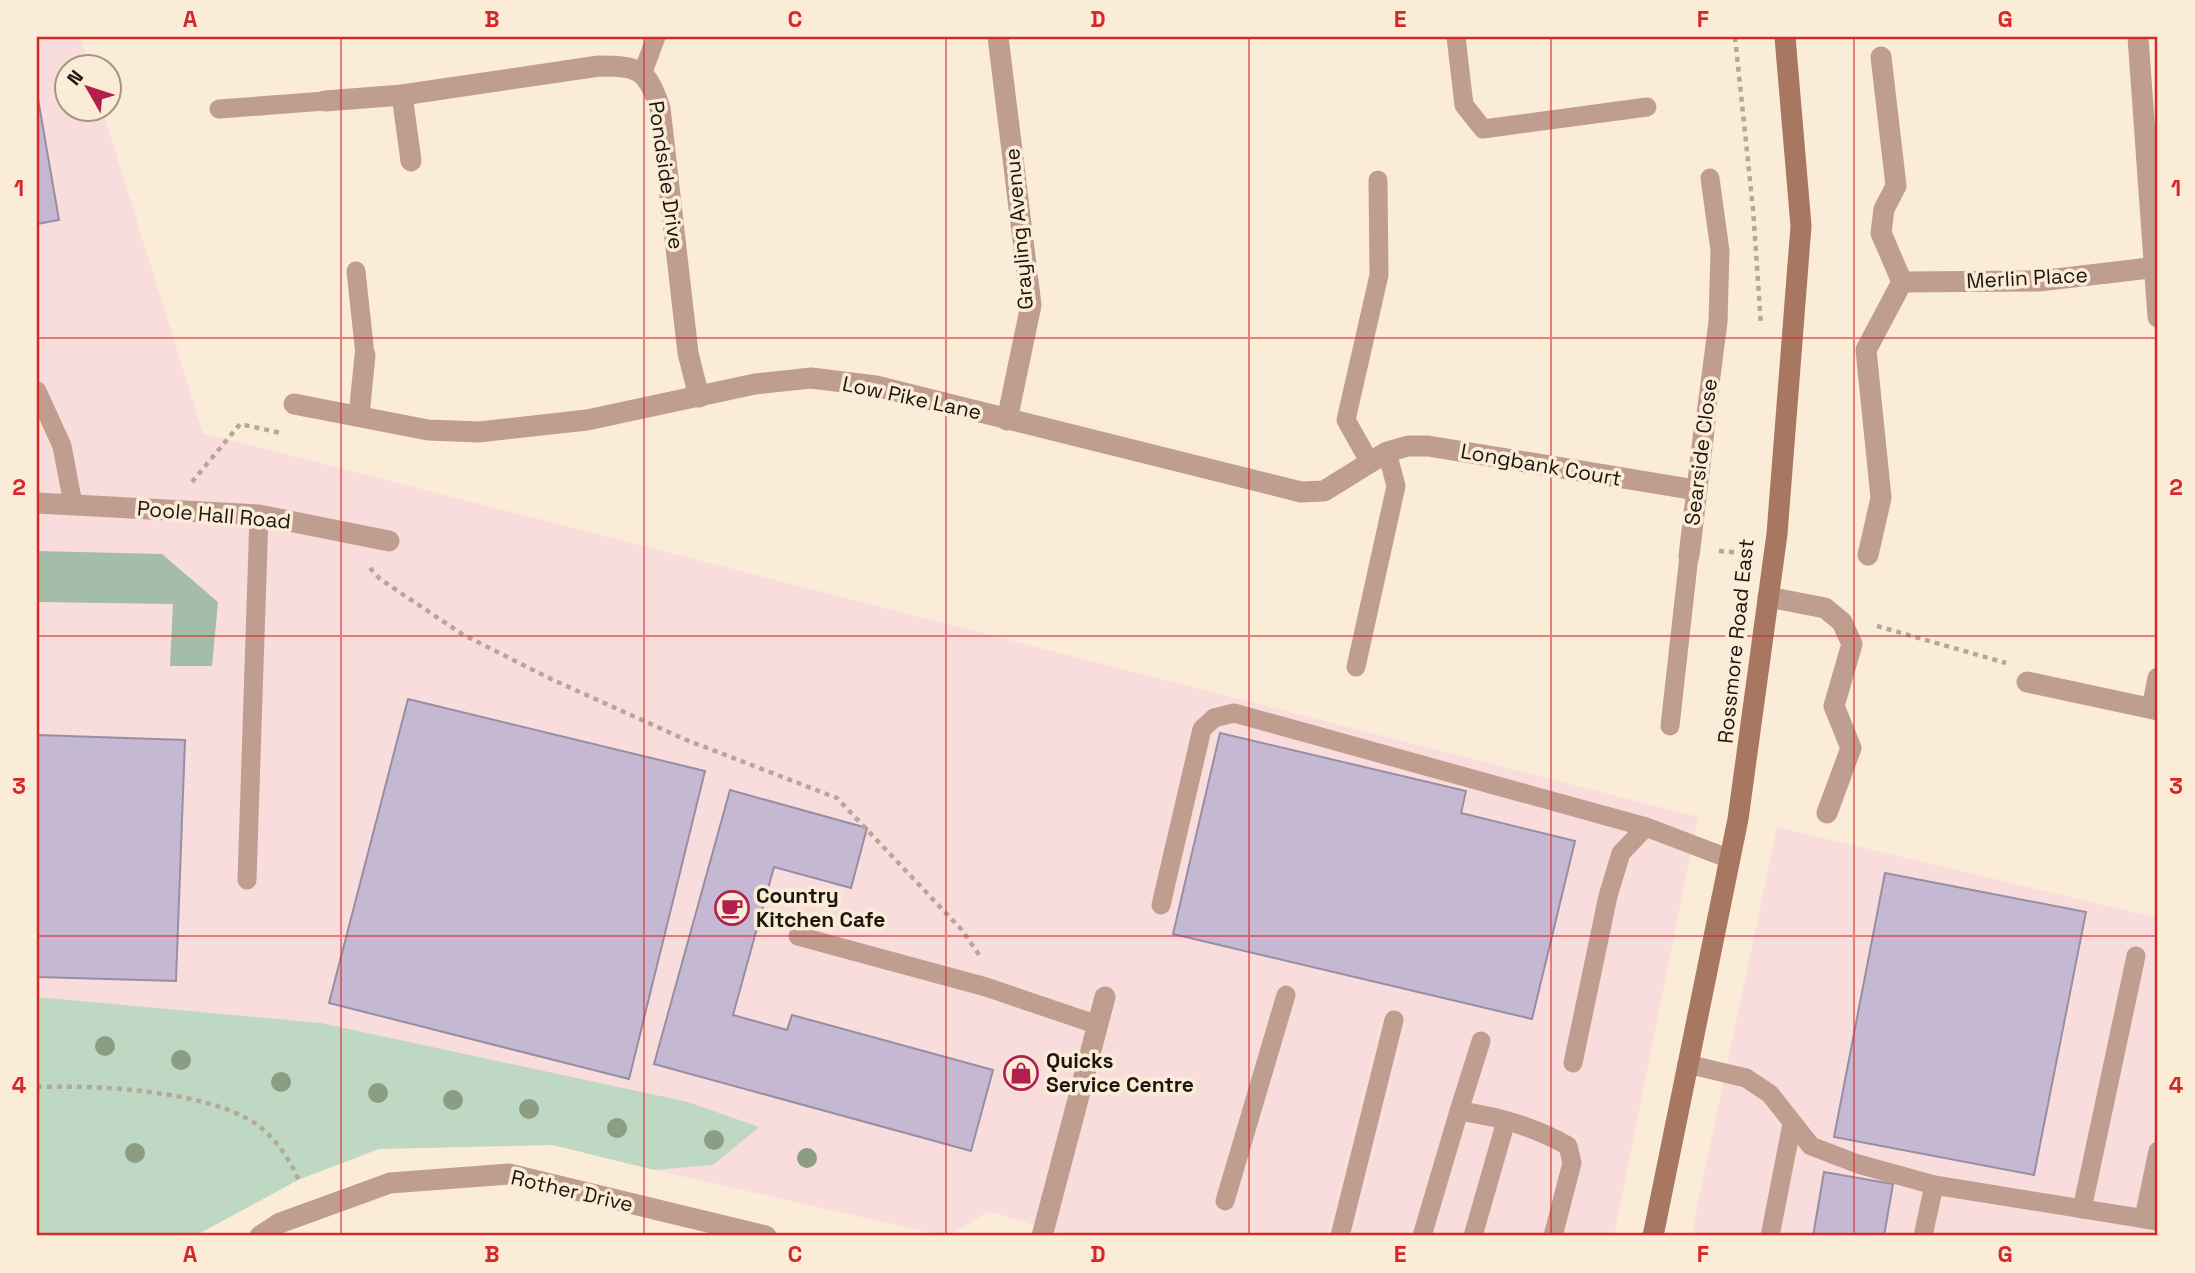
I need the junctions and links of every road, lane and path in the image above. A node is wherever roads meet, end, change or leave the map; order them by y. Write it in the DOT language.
graph roads {
  1 [pos="656,37"];
  2 [pos="998,37"];
  3 [pos="1456,37"];
  4 [pos="1735,37"];
  5 [pos="1785,37"];
  6 [pos="2138,37"];
  7 [pos="1881,57"];
  8 [pos="643,72"];
  9 [pos="402,95"];
  10 [pos="325,101"];
  11 [pos="1647,107"];
  12 [pos="219,109"];
  13 [pos="411,161"];
  14 [pos="1710,178"];
  15 [pos="1378,180"];
  16 [pos="2155,267"];
  17 [pos="356,271"];
  18 [pos="1902,282"];
  19 [pos="2158,317"];
  20 [pos="1761,337"];
  21 [pos="365,355"];
  22 [pos="37,391"];
  23 [pos="699,397"];
  24 [pos="299,405"];
  25 [pos="359,416"];
  26 [pos="1007,420"];
  27 [pos="1705,422"];
  28 [pos="1378,456"];
  29 [pos="1696,491"];
  30 [pos="37,503"];
  31 [pos="72,505"];
  32 [pos="169,510"];
  33 [pos="258,515"];
  34 [pos="337,531"];
  35 [pos="1747,540"];
  36 [pos="390,541"];
  37 [pos="1689,552"];
  38 [pos="1746,554"];
  39 [pos="1868,555"];
  40 [pos="1745,567"];
  41 [pos="1768,597"];
  42 [pos="1842,622"];
  43 [pos="1356,667"];
  44 [pos="2158,678"];
  45 [pos="2027,682"];
  46 [pos="2155,709"];
  47 [pos="1670,726"];
  48 [pos="1827,813"];
  49 [pos="1646,827"];
  50 [pos="1730,859"];
  51 [pos="247,880"];
  52 [pos="1161,905"];
  53 [pos="798,936"];
  54 [pos="2136,957"];
  55 [pos="990,966"];
  56 [pos="1286,995"];
  57 [pos="1105,997"];
  58 [pos="1394,1020"];
  59 [pos="1098,1025"];
  60 [pos="1481,1041"];
  61 [pos="1573,1063"];
  62 [pos="1687,1064"];
  63 [pos="37,1087"];
  64 [pos="1459,1111"];
  65 [pos="1506,1121"];
  66 [pos="1792,1124"];
  67 [pos="2158,1151"];
  68 [pos="1934,1185"];
  69 [pos="1225,1201"];
  70 [pos="2082,1209"];
  71 [pos="312,1212"];
  72 [pos="2151,1220"];
  73 [pos="260,1236"];
  74 [pos="766,1236"];
  75 [pos="1042,1236"];
  76 [pos="1340,1236"];
  77 [pos="1422,1236"];
  78 [pos="1473,1236"];
  79 [pos="1553,1236"];
  80 [pos="1653,1236"];
  81 [pos="1770,1236"];
  82 [pos="1923,1236"];
  1 -- 8 [label="lane"];
  2 -- 26 [label="street, Grayling Avenue"];
  3 -- 11 [label="lane"];
  4 -- 20 [label="path"];
  5 -- 41 [label="main road, Rossmore Road East"];
  6 -- 16 [label="street"];
  7 -- 18 [label="street"];
  8 -- 9 [label="street, Pondside Drive"];
  8 -- 23 [label="street, Pondside Drive"];
  9 -- 10 [label="street, Pondside Drive"];
  9 -- 13 [label="street"];
  10 -- 12 [label="lane"];
  14 -- 27 [label="lane, Searside Close"];
  15 -- 28 [label="lane"];
  16 -- 18 [label="street, Merlin Place"];
  16 -- 19 [label="street"];
  17 -- 21 [label="lane"];
  18 -- 39 [label="street"];
  21 -- 25 [label="street"];
  22 -- 31 [label="lane"];
  23 -- 25 [label="street, Low Pike Lane"];
  23 -- 26 [label="street, Low Pike Lane"];
  24 -- 25 [label="street, Low Pike Lane"];
  24 -- 32 [label="path"];
  26 -- 28 [label="street, Low Pike Lane"];
  27 -- 29 [label="street, Searside Close"];
  28 -- 29 [label="street, Longbank Court"];
  28 -- 43 [label="lane"];
  29 -- 37 [label="street, Searside Close"];
  30 -- 31 [label="street, Poole Hall Road"];
  31 -- 32 [label="street, Poole Hall Road"];
  32 -- 33 [label="street, Poole Hall Road"];
  33 -- 34 [label="street, Poole Hall Road"];
  33 -- 51 [label="lane"];
  34 -- 36 [label="street, Poole Hall Road"];
  34 -- 55 [label="path"];
  35 -- 38 [label="path, Rossmore Road East"];
  37 -- 38 [label="path"];
  37 -- 47 [label="lane, Searside Close"];
  38 -- 40 [label="path, Rossmore Road East"];
  41 -- 42 [label="street"];
  41 -- 50 [label="main road, Rossmore Road East"];
  42 -- 45 [label="path"];
  42 -- 48 [label="street"];
  44 -- 46 [label="street"];
  45 -- 46 [label="street"];
  49 -- 50 [label="lane"];
  49 -- 52 [label="lane"];
  49 -- 61 [label="lane"];
  50 -- 62 [label="main road, Rossmore Road East"];
  53 -- 59 [label="lane"];
  54 -- 70 [label="lane"];
  56 -- 69 [label="lane"];
  57 -- 59 [label="street"];
  58 -- 76 [label="lane"];
  59 -- 75 [label="street"];
  60 -- 64 [label="lane"];
  62 -- 66 [label="lane"];
  62 -- 80 [label="main road, Rossmore Road East"];
  63 -- 71 [label="path"];
  64 -- 65 [label="lane"];
  64 -- 77 [label="lane"];
  65 -- 78 [label="lane"];
  65 -- 79 [label="lane"];
  66 -- 68 [label="lane"];
  66 -- 81 [label="lane"];
  67 -- 72 [label="lane"];
  68 -- 70 [label="lane"];
  68 -- 82 [label="lane"];
  70 -- 72 [label="lane"];
  71 -- 73 [label="street, Rother Drive"];
  71 -- 74 [label="street, Rother Drive"];
}
